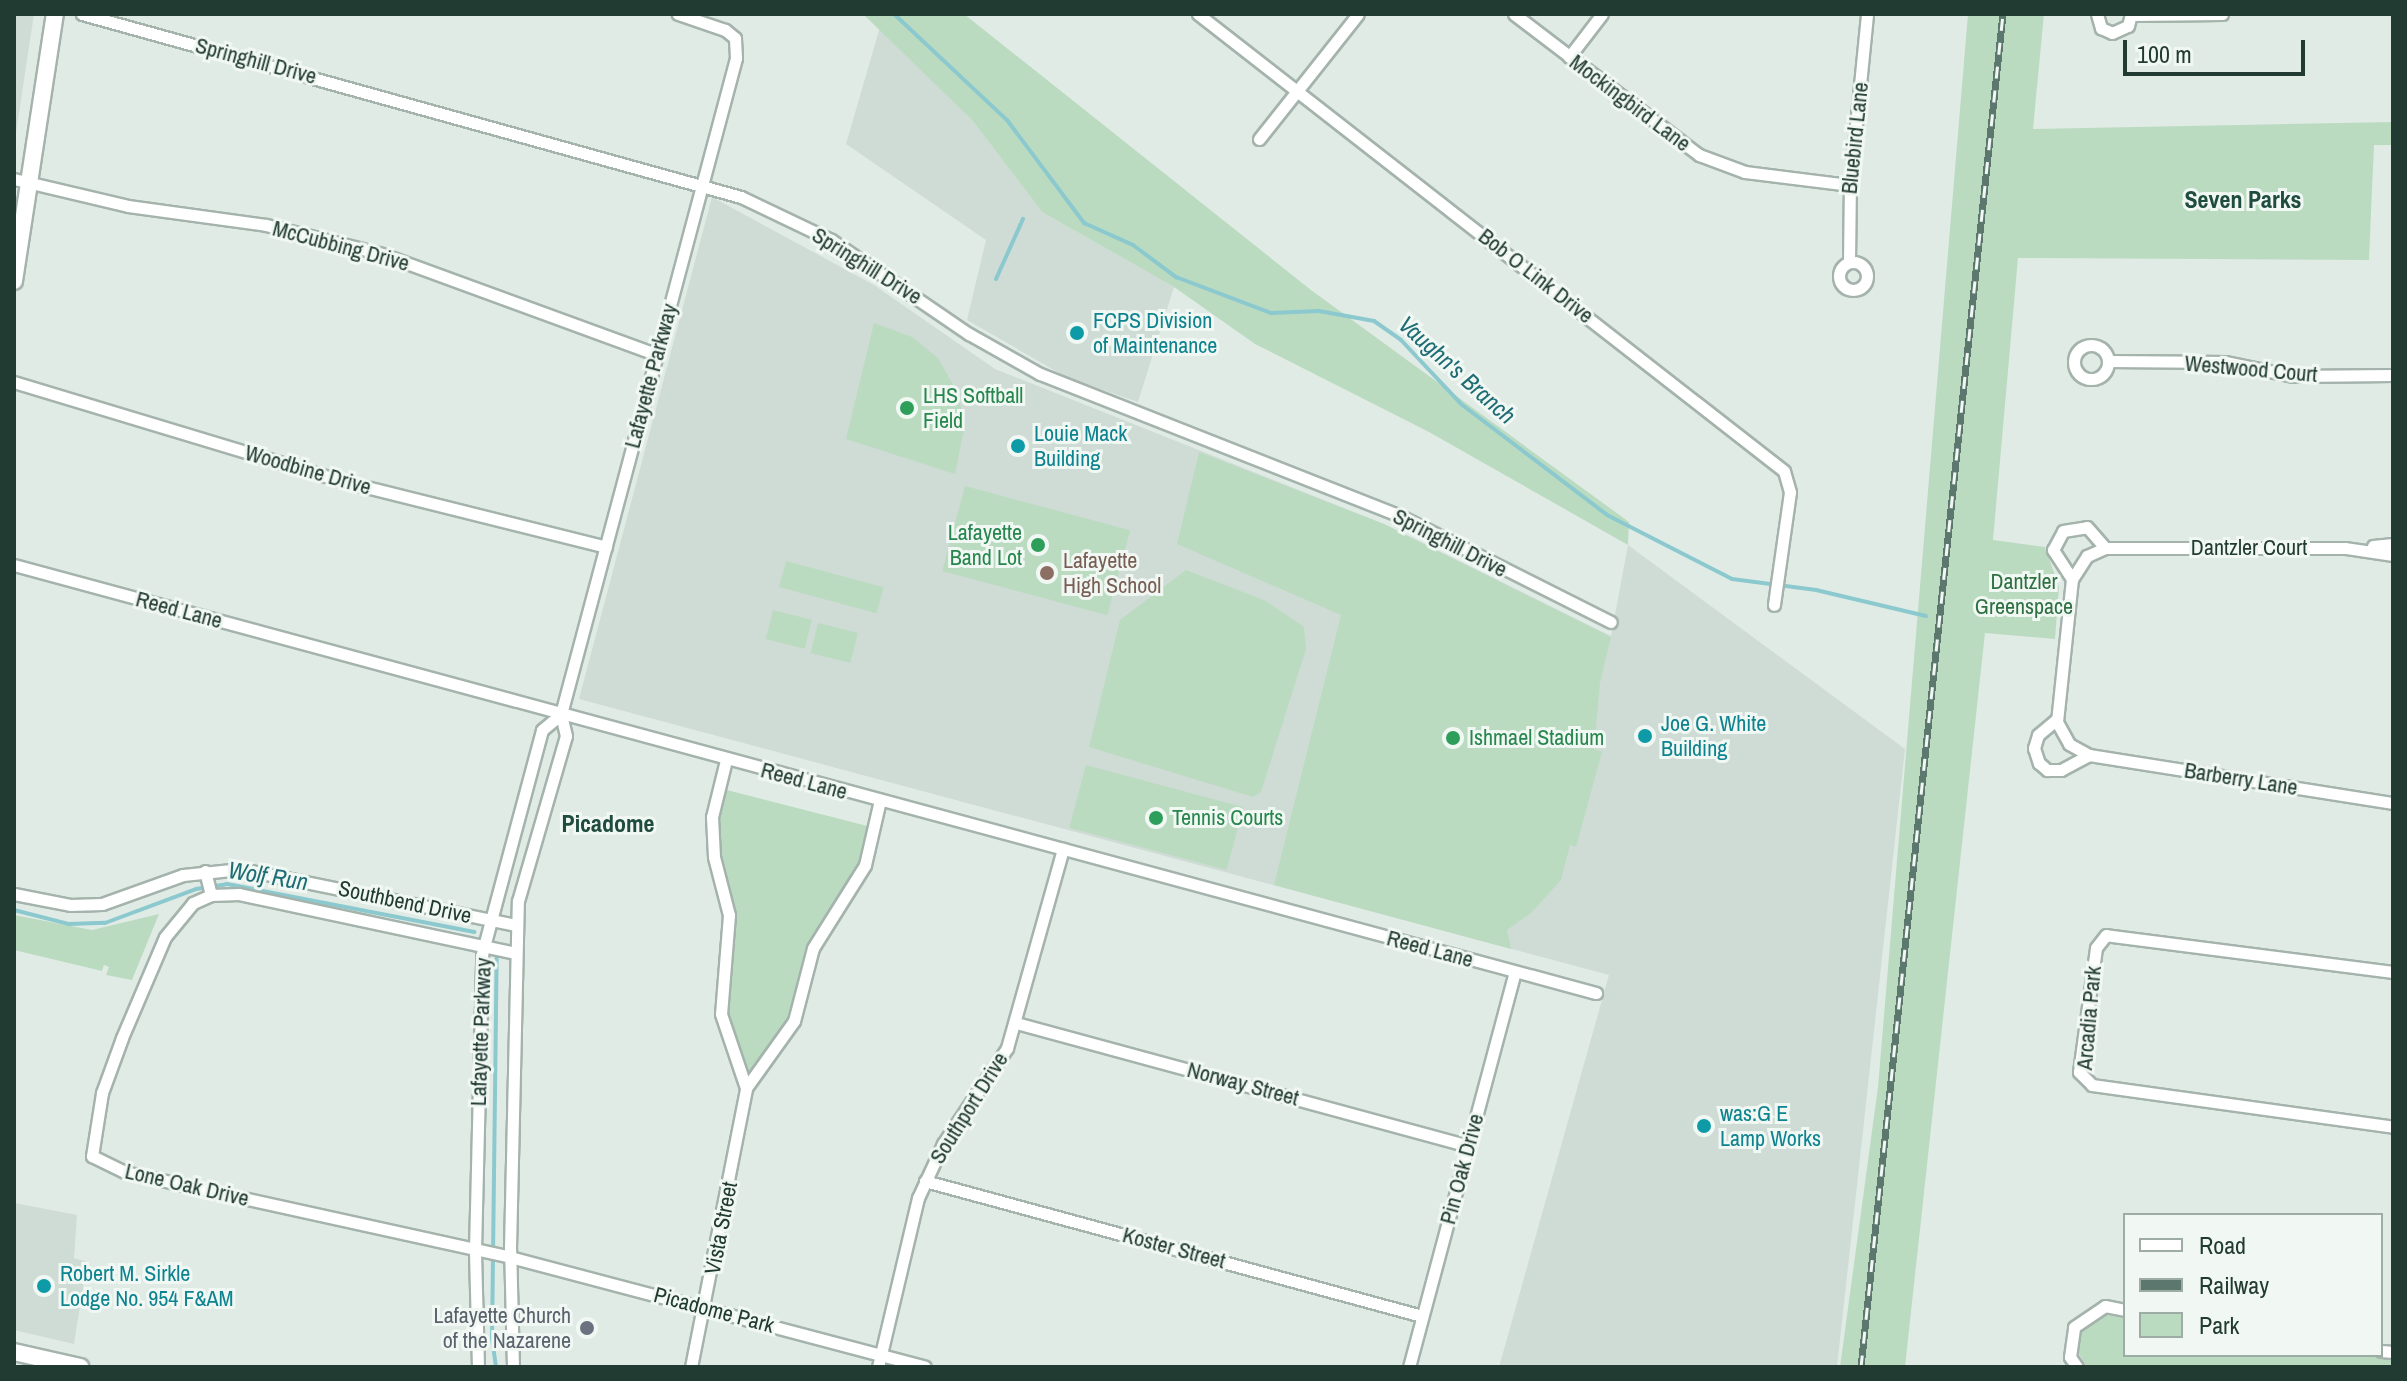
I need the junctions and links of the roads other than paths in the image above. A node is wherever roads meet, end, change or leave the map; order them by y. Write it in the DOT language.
graph roads {
  1 [pos="55,14"];
  2 [pos="82,14"];
  3 [pos="678,14"];
  4 [pos="1198,14"];
  5 [pos="1358,14"];
  6 [pos="1514,14"];
  7 [pos="1602,14"];
  8 [pos="1867,14"];
  9 [pos="2097,14"];
  10 [pos="2222,14"];
  11 [pos="2131,15"];
  12 [pos="1569,57"];
  13 [pos="1298,92"];
  14 [pos="1259,139"];
  15 [pos="21,182"];
  16 [pos="701,182"];
  17 [pos="1850,185"];
  18 [pos="1849,262"];
  19 [pos="14,281"];
  20 [pos="656,354"];
  21 [pos="2108,361"];
  22 [pos="2393,375"];
  23 [pos="14,382"];
  24 [pos="2393,544"];
  25 [pos="606,547"];
  26 [pos="2105,548"];
  27 [pos="2345,548"];
  28 [pos="2393,555"];
  29 [pos="14,565"];
  30 [pos="2072,579"];
  31 [pos="1774,605"];
  32 [pos="1611,622"];
  33 [pos="561,714"];
  34 [pos="2057,719"];
  35 [pos="2089,755"];
  36 [pos="726,760"];
  37 [pos="880,800"];
  38 [pos="2393,803"];
  39 [pos="1063,849"];
  40 [pos="205,871"];
  41 [pos="14,894"];
  42 [pos="211,895"];
  43 [pos="491,920"];
  44 [pos="516,925"];
  45 [pos="484,947"];
  46 [pos="516,953"];
  47 [pos="1515,972"];
  48 [pos="2393,972"];
  49 [pos="1596,993"];
  50 [pos="1016,1023"];
  51 [pos="746,1088"];
  52 [pos="2393,1127"];
  53 [pos="1469,1146"];
  54 [pos="925,1181"];
  55 [pos="478,1250"];
  56 [pos="506,1257"];
  57 [pos="705,1307"];
  58 [pos="2123,1310"];
  59 [pos="1422,1316"];
  60 [pos="14,1352"];
  61 [pos="880,1354"];
  62 [pos="80,1367"];
  63 [pos="478,1367"];
  64 [pos="513,1367"];
  65 [pos="691,1367"];
  66 [pos="878,1367"];
  67 [pos="925,1367"];
  68 [pos="1409,1367"];
  69 [pos="2077,1367"];
  1 -- 15 [label="main road"];
  2 -- 16 [label="street, Springhill Drive"];
  3 -- 16 [label="street, Lafayette Parkway"];
  4 -- 13 [label="street, Bob O Link Drive"];
  5 -- 13 [label="street"];
  6 -- 12 [label="street, Mockingbird Lane"];
  7 -- 12 [label="street"];
  8 -- 17 [label="street, Bluebird Lane"];
  9 -- 11 [label="street"];
  10 -- 11 [label="street"];
  12 -- 17 [label="street, Mockingbird Lane"];
  13 -- 14 [label="street"];
  13 -- 31 [label="street, Bob O Link Drive"];
  15 -- 19 [label="main road"];
  15 -- 20 [label="street, McCubbing Drive"];
  16 -- 20 [label="street, Lafayette Parkway"];
  16 -- 32 [label="street, Springhill Drive"];
  17 -- 18 [label="street, Bluebird Lane"];
  20 -- 25 [label="street, Lafayette Parkway"];
  21 -- 22 [label="street, Westwood Court"];
  23 -- 25 [label="street, Woodbine Drive"];
  24 -- 27 [label="street"];
  25 -- 33 [label="street, Lafayette Parkway"];
  26 -- 27 [label="street, Dantzler Court"];
  26 -- 30 [label="street"];
  26 -- 30 [label="street"];
  27 -- 28 [label="street, Dantzler Court"];
  29 -- 33 [label="street, Reed Lane"];
  30 -- 34 [label="street"];
  33 -- 36 [label="street, Reed Lane"];
  33 -- 43 [label="street, Lafayette Parkway"];
  33 -- 44 [label="street, Lafayette Parkway"];
  34 -- 35 [label="street"];
  34 -- 35 [label="street"];
  35 -- 38 [label="street, Barberry Lane"];
  36 -- 37 [label="street, Reed Lane"];
  36 -- 51 [label="street"];
  37 -- 39 [label="street, Reed Lane"];
  37 -- 51 [label="street"];
  39 -- 47 [label="street, Reed Lane"];
  39 -- 50 [label="street, Southport Drive"];
  40 -- 41 [label="street, Southbend Drive"];
  40 -- 42 [label="street"];
  40 -- 43 [label="street, Southbend Drive"];
  42 -- 45 [label="street, Southbend Drive"];
  42 -- 55 [label="street, Lone Oak Drive"];
  43 -- 44 [label="street, Southbend Drive"];
  43 -- 45 [label="street, Lafayette Parkway"];
  44 -- 46 [label="street, Lafayette Parkway"];
  45 -- 46 [label="street, Southbend Drive"];
  45 -- 55 [label="street, Lafayette Parkway"];
  46 -- 56 [label="street, Lafayette Parkway"];
  47 -- 49 [label="street, Reed Lane"];
  47 -- 53 [label="street, Pin Oak Drive"];
  48 -- 52 [label="street, Arcadia Park"];
  50 -- 53 [label="street, Norway Street"];
  50 -- 54 [label="street, Southport Drive"];
  51 -- 57 [label="street, Vista Street"];
  53 -- 59 [label="street, Pin Oak Drive"];
  54 -- 59 [label="street, Koster Street"];
  54 -- 61 [label="street, Southport Drive"];
  55 -- 56 [label="street, Picadome Park"];
  55 -- 63 [label="street, Lafayette Parkway"];
  56 -- 57 [label="street, Picadome Park"];
  56 -- 64 [label="street, Lafayette Parkway"];
  57 -- 61 [label="street, Picadome Park"];
  57 -- 65 [label="street, Vista Street"];
  58 -- 69 [label="street"];
  59 -- 68 [label="street, Pin Oak Drive"];
  60 -- 62 [label="main road"];
  61 -- 66 [label="street, Southport Drive"];
  61 -- 67 [label="street, Picadome Park"];
}
